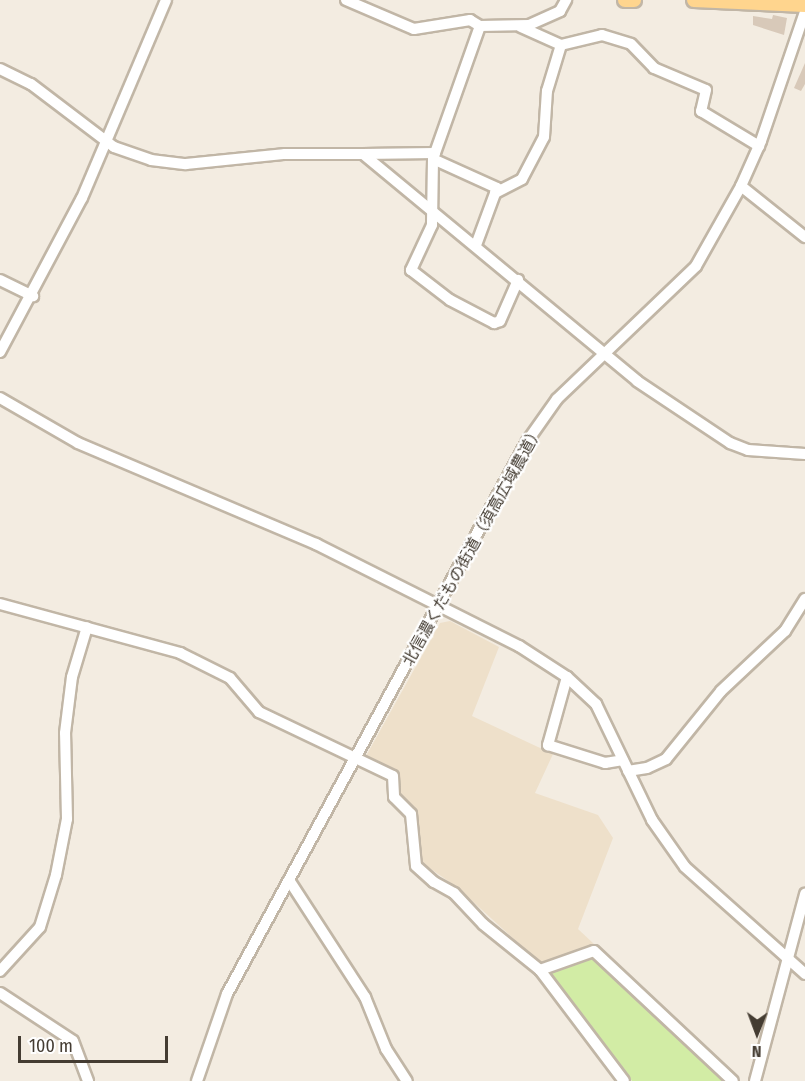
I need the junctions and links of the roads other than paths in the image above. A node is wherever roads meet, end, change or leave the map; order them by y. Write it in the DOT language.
graph roads {
  1 [pos="166,0"];
  2 [pos="346,0"];
  3 [pos="566,0"];
  4 [pos="625,0"];
  5 [pos="634,0"];
  6 [pos="694,0"];
  7 [pos="805,4"];
  8 [pos="805,12"];
  9 [pos="518,25"];
  10 [pos="480,26"];
  11 [pos="561,45"];
  12 [pos="0,69"];
  13 [pos="105,138"];
  14 [pos="759,146"];
  15 [pos="363,154"];
  16 [pos="434,156"];
  17 [pos="741,186"];
  18 [pos="495,193"];
  19 [pos="432,208"];
  20 [pos="805,237"];
  21 [pos="477,245"];
  22 [pos="0,280"];
  23 [pos="518,280"];
  24 [pos="33,296"];
  25 [pos="0,352"];
  26 [pos="605,354"];
  27 [pos="0,398"];
  28 [pos="805,453"];
  29 [pos="805,599"];
  30 [pos="0,604"];
  31 [pos="439,607"];
  32 [pos="87,627"];
  33 [pos="567,677"];
  34 [pos="355,759"];
  35 [pos="624,760"];
  36 [pos="628,771"];
  37 [pos="290,880"];
  38 [pos="805,894"];
  39 [pos="786,958"];
  40 [pos="540,970"];
  41 [pos="0,971"];
  42 [pos="805,974"];
  43 [pos="0,993"];
  44 [pos="88,1081"];
  45 [pos="197,1081"];
  46 [pos="407,1081"];
  47 [pos="624,1081"];
  48 [pos="733,1081"];
  49 [pos="755,1081"];
  1 -- 13 [label="street"];
  2 -- 10 [label="street"];
  3 -- 9 [label="street"];
  4 -- 5 [label="main road"];
  6 -- 7 [label="main road"];
  8 -- 14 [label="street, 北信濃くだもの街道（須高広域農道）"];
  9 -- 10 [label="street"];
  9 -- 11 [label="street"];
  10 -- 16 [label="street"];
  11 -- 14 [label="street"];
  11 -- 18 [label="street"];
  12 -- 13 [label="street"];
  13 -- 15 [label="street"];
  13 -- 24 [label="street"];
  14 -- 17 [label="street, 北信濃くだもの街道（須高広域農道）"];
  15 -- 16 [label="street"];
  15 -- 19 [label="street"];
  16 -- 18 [label="street"];
  16 -- 19 [label="street"];
  17 -- 20 [label="street"];
  17 -- 26 [label="street, 北信濃くだもの街道（須高広域農道）"];
  18 -- 21 [label="street"];
  19 -- 21 [label="street"];
  19 -- 23 [label="street"];
  21 -- 23 [label="street"];
  22 -- 24 [label="street"];
  23 -- 26 [label="street"];
  24 -- 25 [label="street"];
  26 -- 28 [label="street"];
  26 -- 31 [label="street, 北信濃くだもの街道（須高広域農道）"];
  27 -- 31 [label="street"];
  29 -- 36 [label="street"];
  30 -- 32 [label="street"];
  31 -- 33 [label="street"];
  31 -- 34 [label="street, 北信濃くだもの街道（須高広域農道）"];
  32 -- 34 [label="street"];
  32 -- 41 [label="street"];
  33 -- 35 [label="street"];
  33 -- 35 [label="street"];
  34 -- 37 [label="street, 北信濃くだもの街道（須高広域農道）"];
  34 -- 40 [label="street"];
  35 -- 36 [label="street"];
  36 -- 39 [label="street"];
  37 -- 45 [label="street, 北信濃くだもの街道（須高広域農道）"];
  37 -- 46 [label="street"];
  38 -- 39 [label="street"];
  39 -- 42 [label="street"];
  39 -- 49 [label="street"];
  40 -- 47 [label="street"];
  40 -- 48 [label="street"];
  43 -- 44 [label="street"];
}
